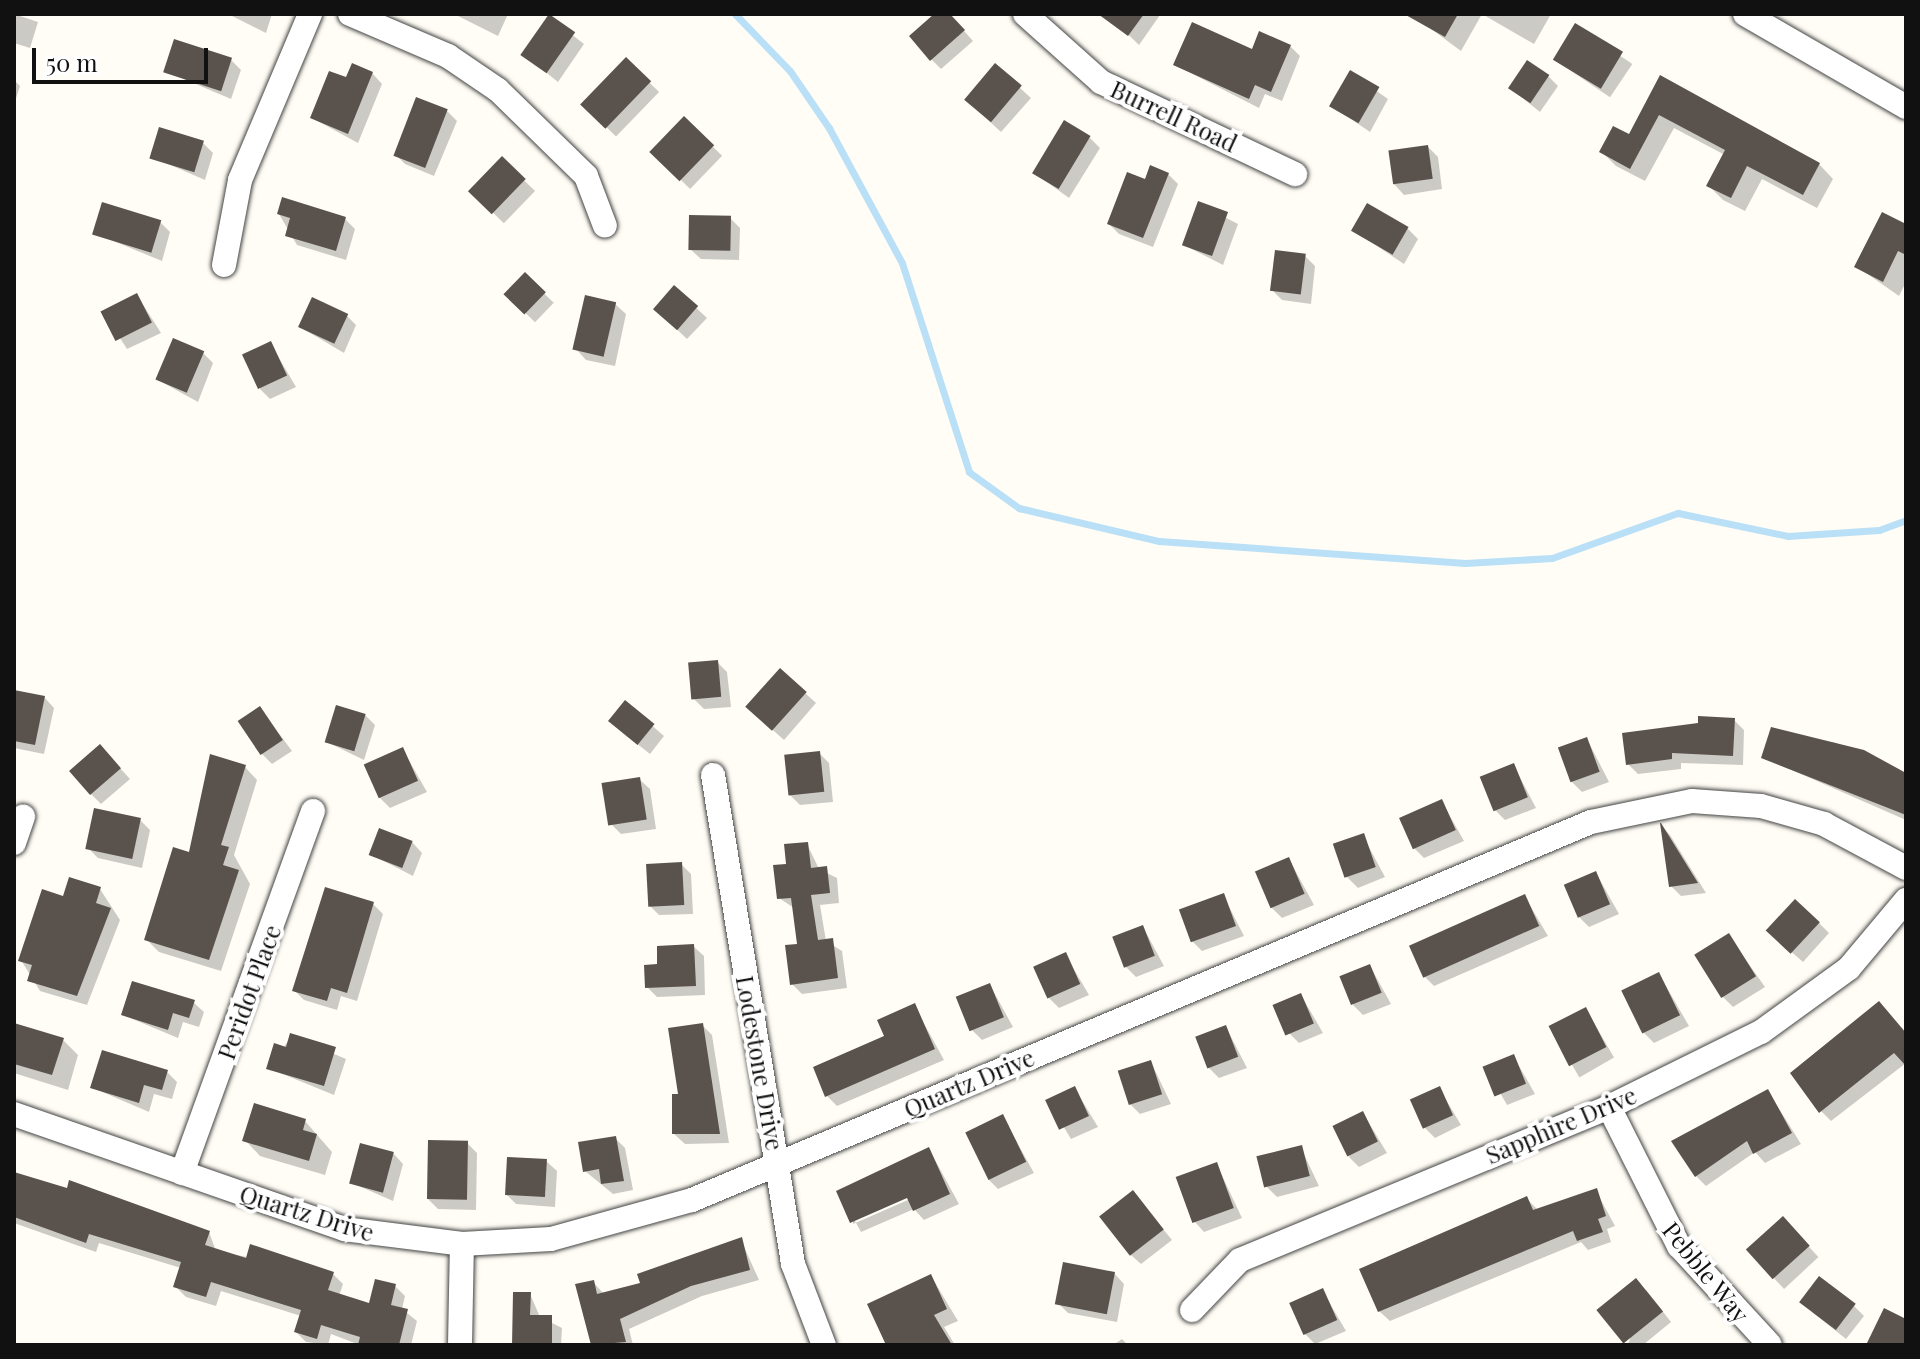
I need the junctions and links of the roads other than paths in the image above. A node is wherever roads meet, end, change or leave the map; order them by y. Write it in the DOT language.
graph roads {
  1 [pos="310,14"];
  2 [pos="350,14"];
  3 [pos="1025,14"];
  4 [pos="1745,14"];
  5 [pos="1906,107"];
  6 [pos="1295,174"];
  7 [pos="605,226"];
  8 [pos="224,265"];
  9 [pos="713,775"];
  10 [pos="313,811"];
  11 [pos="23,817"];
  12 [pos="14,843"];
  13 [pos="1906,868"];
  14 [pos="1906,900"];
  15 [pos="1609,1107"];
  16 [pos="14,1114"];
  17 [pos="777,1164"];
  18 [pos="182,1173"];
  19 [pos="462,1244"];
  20 [pos="1192,1310"];
  21 [pos="460,1345"];
  22 [pos="824,1345"];
  23 [pos="1770,1345"];
  1 -- 8 [label="street"];
  2 -- 7 [label="street"];
  3 -- 6 [label="street, Burrell Road"];
  4 -- 5 [label="street"];
  9 -- 17 [label="street, Lodestone Drive"];
  10 -- 18 [label="street, Peridot Place"];
  11 -- 12 [label="street"];
  13 -- 17 [label="street, Quartz Drive"];
  14 -- 15 [label="street, Sapphire Drive"];
  15 -- 20 [label="street, Sapphire Drive"];
  15 -- 23 [label="street, Pebble Way"];
  16 -- 18 [label="street, Quartz Drive"];
  17 -- 19 [label="street, Quartz Drive"];
  17 -- 22 [label="street, Lodestone Drive"];
  18 -- 19 [label="street, Quartz Drive"];
  19 -- 21 [label="street"];
}
